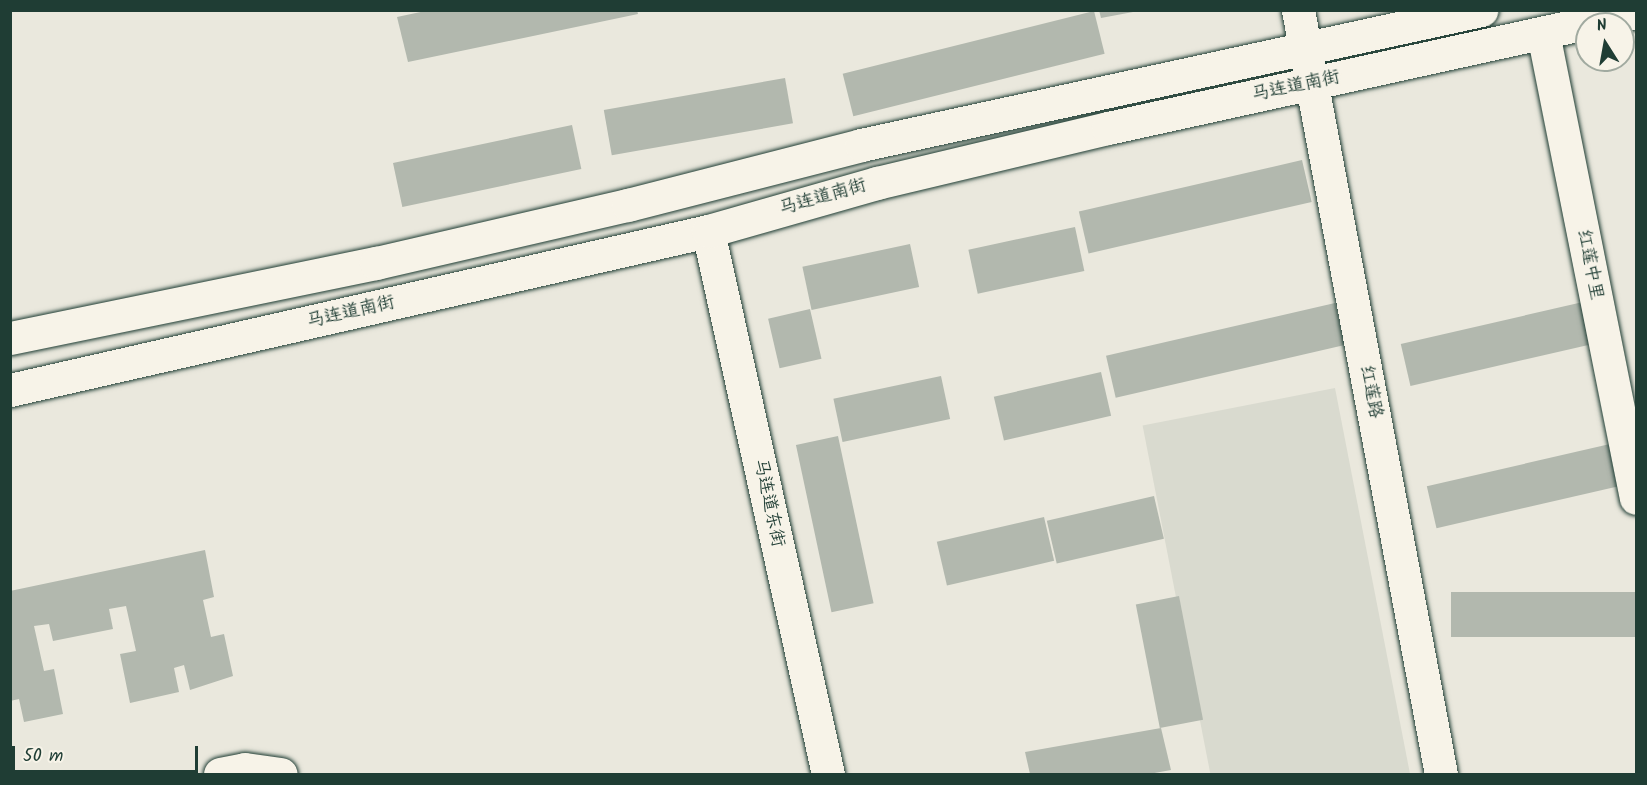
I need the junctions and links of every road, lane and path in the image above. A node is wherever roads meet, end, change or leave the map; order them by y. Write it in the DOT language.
graph roads {
  1 [pos="1298,10"];
  2 [pos="1481,10"];
  3 [pos="1636,12"];
  4 [pos="1543,33"];
  5 [pos="1306,48"];
  6 [pos="1312,84"];
  7 [pos="708,231"];
  8 [pos="10,338"];
  9 [pos="10,390"];
  10 [pos="1636,498"];
  11 [pos="280,773"];
  12 [pos="220,774"];
  13 [pos="828,774"];
  14 [pos="1441,774"];
  1 -- 5 [label="street, 红莲路"];
  2 -- 5 [label="street, 马连道南街"];
  3 -- 4 [label="street, 马连道南街"];
  4 -- 6 [label="street, 马连道南街"];
  4 -- 10 [label="street, 红莲中里"];
  5 -- 6 [label="street, 红莲路"];
  5 -- 8 [label="street, 马连道南街"];
  6 -- 7 [label="street, 马连道南街"];
  6 -- 14 [label="street, 红莲路"];
  7 -- 9 [label="street, 马连道南街"];
  7 -- 13 [label="street, 马连道东街"];
  11 -- 12 [label="street"];
}
